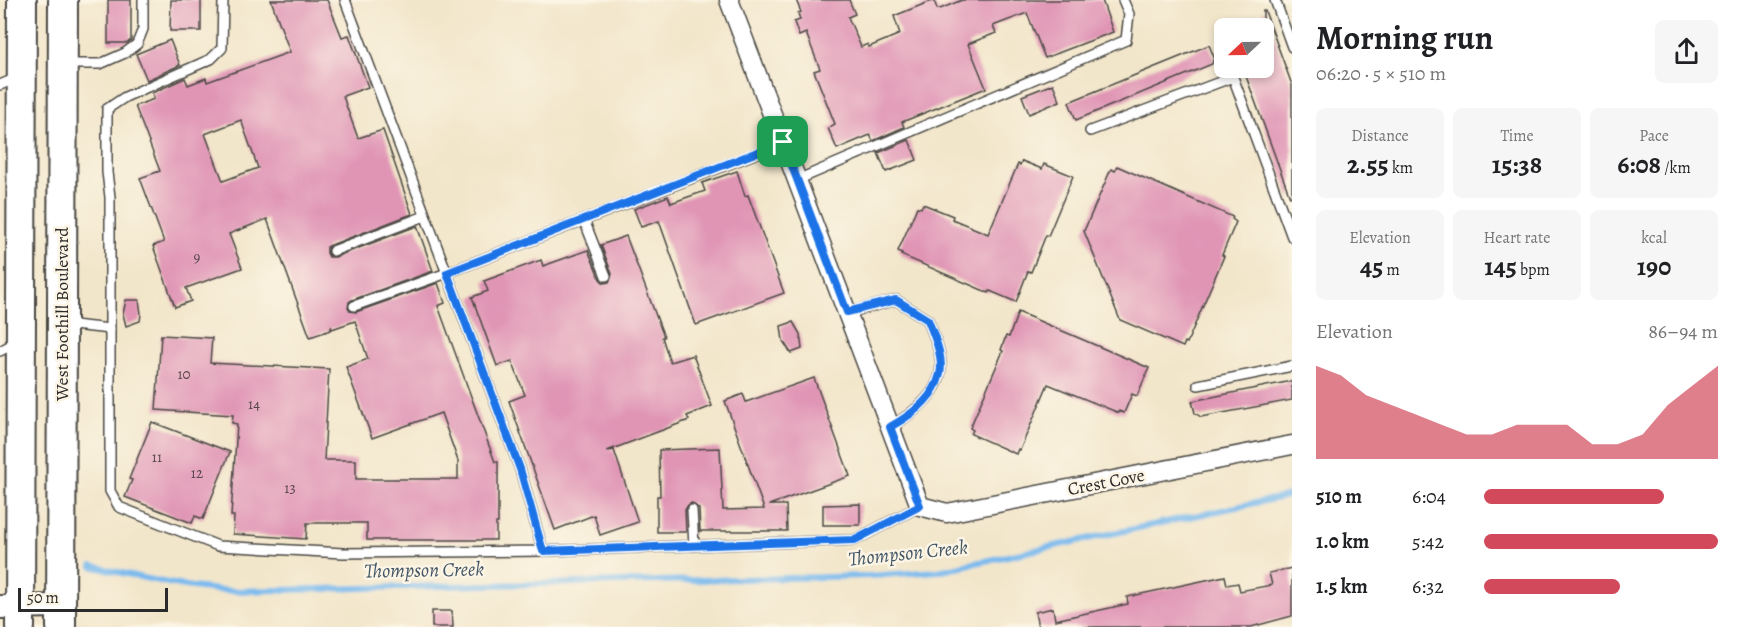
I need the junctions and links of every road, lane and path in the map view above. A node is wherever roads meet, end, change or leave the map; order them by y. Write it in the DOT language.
graph roads {
  1 [pos="21,0"];
  2 [pos="63,0"];
  3 [pos="143,0"];
  4 [pos="223,0"];
  5 [pos="345,0"];
  6 [pos="729,0"];
  7 [pos="1123,0"];
  8 [pos="1275,0"];
  9 [pos="1292,47"];
  10 [pos="63,64"];
  11 [pos="10,81"];
  12 [pos="1090,131"];
  13 [pos="783,142"];
  14 [pos="797,180"];
  15 [pos="425,216"];
  16 [pos="584,219"];
  17 [pos="1292,237"];
  18 [pos="333,251"];
  19 [pos="447,273"];
  20 [pos="606,276"];
  21 [pos="354,306"];
  22 [pos="847,312"];
  23 [pos="110,329"];
  24 [pos="62,332"];
  25 [pos="10,346"];
  26 [pos="1292,366"];
  27 [pos="1198,385"];
  28 [pos="890,427"];
  29 [pos="1292,446"];
  30 [pos="920,506"];
  31 [pos="692,510"];
  32 [pos="694,546"];
  33 [pos="543,551"];
  34 [pos="14,614"];
  35 [pos="61,617"];
  1 -- 11 [label="main road"];
  2 -- 10 [label="main road, West Foothill Boulevard"];
  3 -- 10 [label="lane"];
  4 -- 23 [label="lane"];
  5 -- 15 [label="lane"];
  6 -- 13 [label="street"];
  7 -- 14 [label="lane"];
  8 -- 9 [label="lane"];
  10 -- 24 [label="main road, West Foothill Boulevard"];
  11 -- 25 [label="main road"];
  12 -- 17 [label="lane"];
  13 -- 14 [label="street"];
  13 -- 16 [label="lane"];
  14 -- 22 [label="street"];
  15 -- 18 [label="lane"];
  15 -- 19 [label="lane"];
  16 -- 19 [label="lane"];
  16 -- 20 [label="lane"];
  19 -- 21 [label="lane"];
  19 -- 33 [label="lane"];
  22 -- 28 [label="street"];
  22 -- 28 [label="lane"];
  23 -- 24 [label="lane"];
  23 -- 33 [label="lane"];
  24 -- 25 [label="main road"];
  24 -- 35 [label="main road, West Foothill Boulevard"];
  25 -- 34 [label="main road"];
  26 -- 27 [label="lane"];
  28 -- 30 [label="street"];
  29 -- 30 [label="street, Crest Cove"];
  30 -- 32 [label="lane"];
  31 -- 32 [label="lane"];
  32 -- 33 [label="lane"];
  34 -- 35 [label="street"];
}
